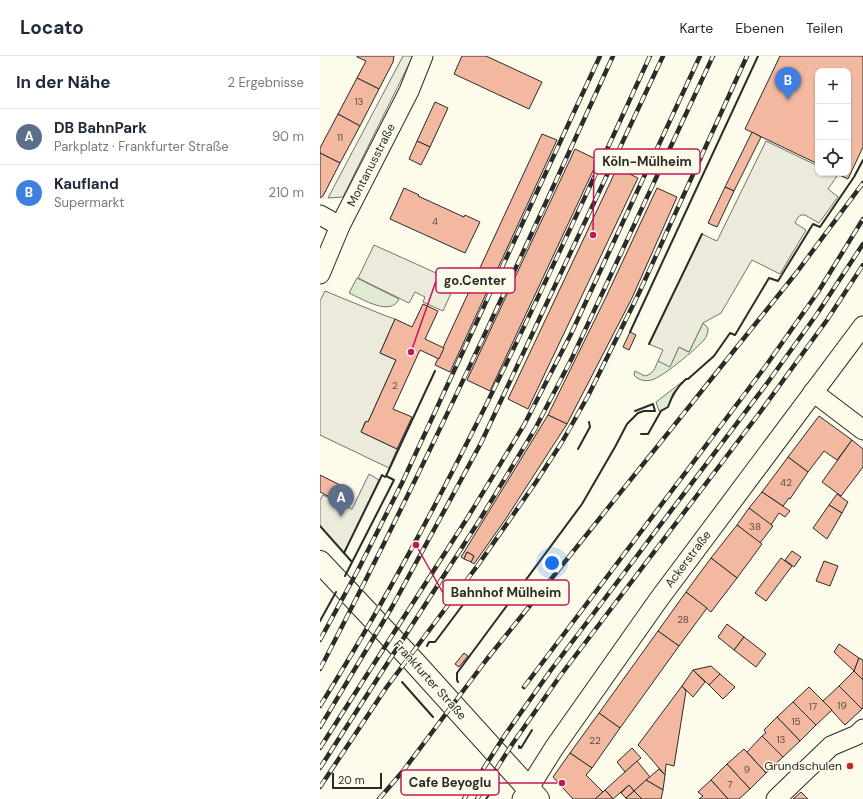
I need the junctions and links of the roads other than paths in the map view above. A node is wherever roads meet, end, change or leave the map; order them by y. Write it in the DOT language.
graph roads {
  1 [pos="423,56"];
  2 [pos="320,215"];
  3 [pos="340,226"];
  4 [pos="320,274"];
  5 [pos="863,326"];
  6 [pos="813,392"];
  7 [pos="863,430"];
  8 [pos="320,562"];
  9 [pos="863,729"];
  10 [pos="530,796"];
  11 [pos="776,799"];
  1 -- 3 [label="street, Montanusstraße"];
  2 -- 3 [label="street"];
  3 -- 4 [label="street, Montanusstraße"];
  5 -- 6 [label="street, Ackerstraße"];
  6 -- 7 [label="street"];
  6 -- 10 [label="street, Ackerstraße"];
  8 -- 10 [label="main road, Frankfurter Straße"];
  9 -- 11 [label="street"];
}
